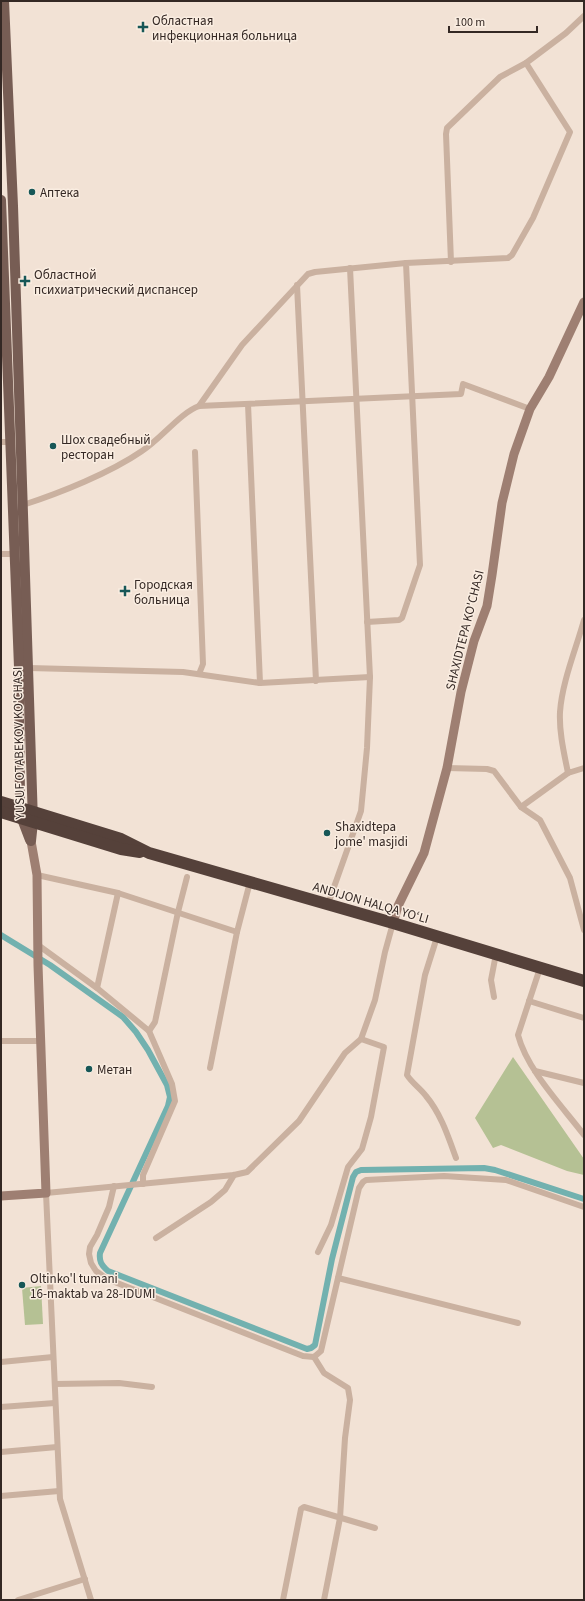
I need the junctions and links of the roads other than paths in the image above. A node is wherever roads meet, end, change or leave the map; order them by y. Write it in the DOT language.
graph roads {
  1 [pos="4,1"];
  2 [pos="584,16"];
  3 [pos="526,63"];
  4 [pos="5,99"];
  5 [pos="1,200"];
  6 [pos="2,235"];
  7 [pos="451,262"];
  8 [pos="406,263"];
  9 [pos="350,268"];
  10 [pos="297,285"];
  11 [pos="584,302"];
  12 [pos="412,397"];
  13 [pos="357,400"];
  14 [pos="302,402"];
  15 [pos="248,404"];
  16 [pos="199,406"];
  17 [pos="530,409"];
  18 [pos="6,442"];
  19 [pos="195,452"];
  20 [pos="23,505"];
  21 [pos="1,554"];
  22 [pos="15,554"];
  23 [pos="584,620"];
  24 [pos="367,622"];
  25 [pos="29,668"];
  26 [pos="199,674"];
  27 [pos="370,677"];
  28 [pos="316,681"];
  29 [pos="260,683"];
  30 [pos="447,768"];
  31 [pos="584,768"];
  32 [pos="568,773"];
  33 [pos="1,802"];
  34 [pos="20,806"];
  35 [pos="521,807"];
  36 [pos="1,812"];
  37 [pos="29,817"];
  38 [pos="31,841"];
  39 [pos="37,875"];
  40 [pos="187,877"];
  41 [pos="250,882"];
  42 [pos="118,893"];
  43 [pos="328,904"];
  44 [pos="178,912"];
  45 [pos="394,923"];
  46 [pos="584,930"];
  47 [pos="237,932"];
  48 [pos="438,936"];
  49 [pos="38,947"];
  50 [pos="496,954"];
  51 [pos="540,968"];
  52 [pos="584,981"];
  53 [pos="97,988"];
  54 [pos="494,997"];
  55 [pos="529,1000"];
  56 [pos="584,1018"];
  57 [pos="149,1032"];
  58 [pos="361,1039"];
  59 [pos="1,1041"];
  60 [pos="41,1041"];
  61 [pos="210,1068"];
  62 [pos="535,1071"];
  63 [pos="584,1083"];
  64 [pos="584,1135"];
  65 [pos="456,1158"];
  66 [pos="234,1175"];
  67 [pos="140,1184"];
  68 [pos="116,1186"];
  69 [pos="46,1193"];
  70 [pos="1,1196"];
  71 [pos="584,1207"];
  72 [pos="156,1238"];
  73 [pos="318,1252"];
  74 [pos="338,1278"];
  75 [pos="518,1323"];
  76 [pos="314,1356"];
  77 [pos="53,1357"];
  78 [pos="1,1362"];
  79 [pos="55,1384"];
  80 [pos="152,1388"];
  81 [pos="55,1403"];
  82 [pos="1,1407"];
  83 [pos="57,1446"];
  84 [pos="1,1452"];
  85 [pos="60,1491"];
  86 [pos="1,1496"];
  87 [pos="340,1518"];
  88 [pos="375,1528"];
  89 [pos="85,1579"];
  90 [pos="18,1600"];
  91 [pos="91,1600"];
  92 [pos="283,1600"];
  93 [pos="324,1600"];
  1 -- 4 [label="main road, YUSUF OTABEKOV KO'CHASI"];
  2 -- 3 [label="street"];
  3 -- 7 [label="street"];
  3 -- 7 [label="street"];
  4 -- 20 [label="main road, YUSUF OTABEKOV KO'CHASI"];
  5 -- 6 [label="main road, YUSUF OTABEKOV KO'CHASI"];
  6 -- 18 [label="main road, YUSUF OTABEKOV KO'CHASI"];
  7 -- 8 [label="street"];
  8 -- 9 [label="street"];
  8 -- 12 [label="street"];
  9 -- 10 [label="street"];
  9 -- 13 [label="street"];
  10 -- 14 [label="street"];
  10 -- 16 [label="street"];
  11 -- 17 [label="street, SHAXIDTEPA KO'CHASI"];
  12 -- 13 [label="street"];
  12 -- 17 [label="street"];
  12 -- 24 [label="street"];
  13 -- 14 [label="street"];
  13 -- 24 [label="street"];
  14 -- 15 [label="street"];
  14 -- 28 [label="street"];
  15 -- 16 [label="street"];
  15 -- 29 [label="street"];
  16 -- 20 [label="street"];
  17 -- 30 [label="street, SHAXIDTEPA KO'CHASI"];
  18 -- 22 [label="main road, YUSUF OTABEKOV KO'CHASI"];
  19 -- 26 [label="street"];
  20 -- 25 [label="main road, YUSUF OTABEKOV KO'CHASI"];
  21 -- 22 [label="street"];
  22 -- 34 [label="main road, YUSUF OTABEKOV KO'CHASI"];
  23 -- 32 [label="street"];
  24 -- 27 [label="street"];
  25 -- 26 [label="street"];
  25 -- 37 [label="main road, YUSUF OTABEKOV KO'CHASI"];
  26 -- 29 [label="street"];
  27 -- 28 [label="street"];
  27 -- 43 [label="street"];
  28 -- 29 [label="street"];
  30 -- 35 [label="street"];
  30 -- 45 [label="street, SHAXIDTEPA KO'CHASI"];
  31 -- 32 [label="street"];
  32 -- 35 [label="street"];
  33 -- 34 [label="highway, ANDIJON HALQA YO‘LI"];
  34 -- 37 [label="highway, ANDIJON HALQA YO‘LI"];
  35 -- 46 [label="street"];
  36 -- 37 [label="highway, ANDIJON HALQA YO‘LI"];
  37 -- 38 [label="main road, YUSUF OTABEKOV KO'CHASI"];
  37 -- 41 [label="highway, ANDIJON HALQA YO‘LI"];
  38 -- 39 [label="street"];
  39 -- 42 [label="street"];
  39 -- 49 [label="street"];
  40 -- 44 [label="street"];
  41 -- 43 [label="highway, ANDIJON HALQA YO‘LI"];
  41 -- 47 [label="street"];
  42 -- 44 [label="street"];
  42 -- 53 [label="street"];
  43 -- 45 [label="highway, ANDIJON HALQA YO‘LI"];
  44 -- 47 [label="street"];
  44 -- 57 [label="street"];
  45 -- 48 [label="highway, ANDIJON HALQA YO‘LI"];
  45 -- 58 [label="street"];
  47 -- 61 [label="street"];
  48 -- 50 [label="highway, ANDIJON HALQA YO‘LI"];
  48 -- 65 [label="street"];
  49 -- 53 [label="street"];
  49 -- 60 [label="street"];
  50 -- 51 [label="highway, ANDIJON HALQA YO‘LI"];
  50 -- 54 [label="street"];
  51 -- 52 [label="highway, ANDIJON HALQA YO‘LI"];
  51 -- 55 [label="street"];
  53 -- 57 [label="street"];
  55 -- 56 [label="street"];
  55 -- 62 [label="street"];
  57 -- 67 [label="street"];
  58 -- 66 [label="street"];
  58 -- 73 [label="street"];
  59 -- 60 [label="street"];
  60 -- 69 [label="street"];
  62 -- 63 [label="street"];
  62 -- 64 [label="street"];
  66 -- 67 [label="street"];
  66 -- 72 [label="street"];
  67 -- 68 [label="street"];
  68 -- 69 [label="street"];
  68 -- 76 [label="street"];
  69 -- 70 [label="street"];
  69 -- 77 [label="street"];
  71 -- 74 [label="street"];
  74 -- 75 [label="street"];
  74 -- 76 [label="street"];
  76 -- 87 [label="street"];
  77 -- 78 [label="street"];
  77 -- 79 [label="street"];
  79 -- 80 [label="street"];
  79 -- 81 [label="street"];
  81 -- 82 [label="street"];
  81 -- 83 [label="street"];
  83 -- 84 [label="street"];
  83 -- 85 [label="street"];
  85 -- 86 [label="street"];
  85 -- 89 [label="street"];
  87 -- 88 [label="street"];
  87 -- 92 [label="street"];
  87 -- 93 [label="street"];
  89 -- 90 [label="street"];
  89 -- 91 [label="street"];
}
